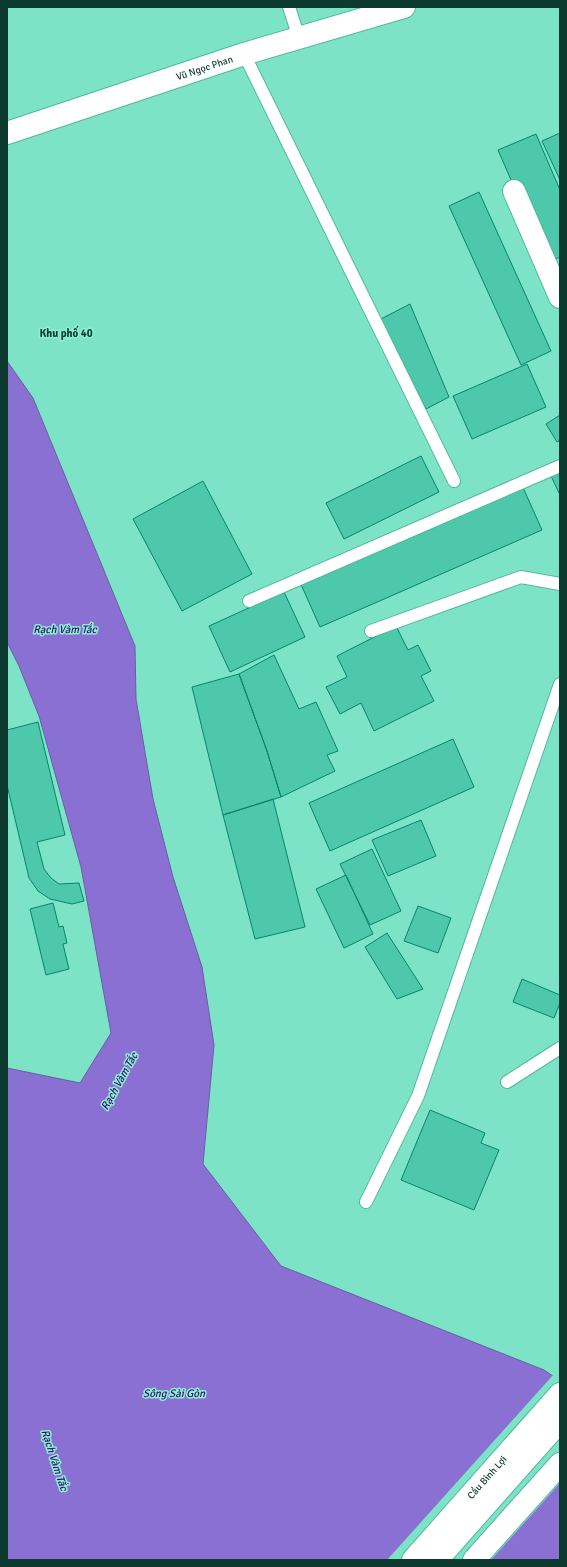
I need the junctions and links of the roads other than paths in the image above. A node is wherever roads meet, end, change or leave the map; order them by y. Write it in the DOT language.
graph roads {
  1 [pos="289,7"];
  2 [pos="404,7"];
  3 [pos="299,38"];
  4 [pos="244,54"];
  5 [pos="7,134"];
  6 [pos="514,191"];
  7 [pos="560,297"];
  8 [pos="560,466"];
  9 [pos="454,481"];
  10 [pos="560,584"];
  11 [pos="249,601"];
  12 [pos="370,631"];
  13 [pos="560,684"];
  14 [pos="560,1048"];
  15 [pos="507,1082"];
  16 [pos="366,1202"];
  17 [pos="560,1394"];
  18 [pos="560,1421"];
  19 [pos="560,1464"];
  20 [pos="412,1560"];
  21 [pos="437,1560"];
  22 [pos="474,1560"];
  1 -- 3 [label="lane"];
  2 -- 3 [label="main road, Vũ Ngọc Phan"];
  3 -- 4 [label="main road, Vũ Ngọc Phan"];
  4 -- 5 [label="main road, Vũ Ngọc Phan"];
  4 -- 9 [label="lane"];
  6 -- 7 [label="main road"];
  8 -- 11 [label="lane"];
  10 -- 12 [label="lane"];
  13 -- 16 [label="lane"];
  14 -- 15 [label="lane"];
  17 -- 20 [label="main road, Cầu Bình Lợi"];
  18 -- 21 [label="main road, Cầu Bình Lợi"];
  19 -- 22 [label="main road"];
}
